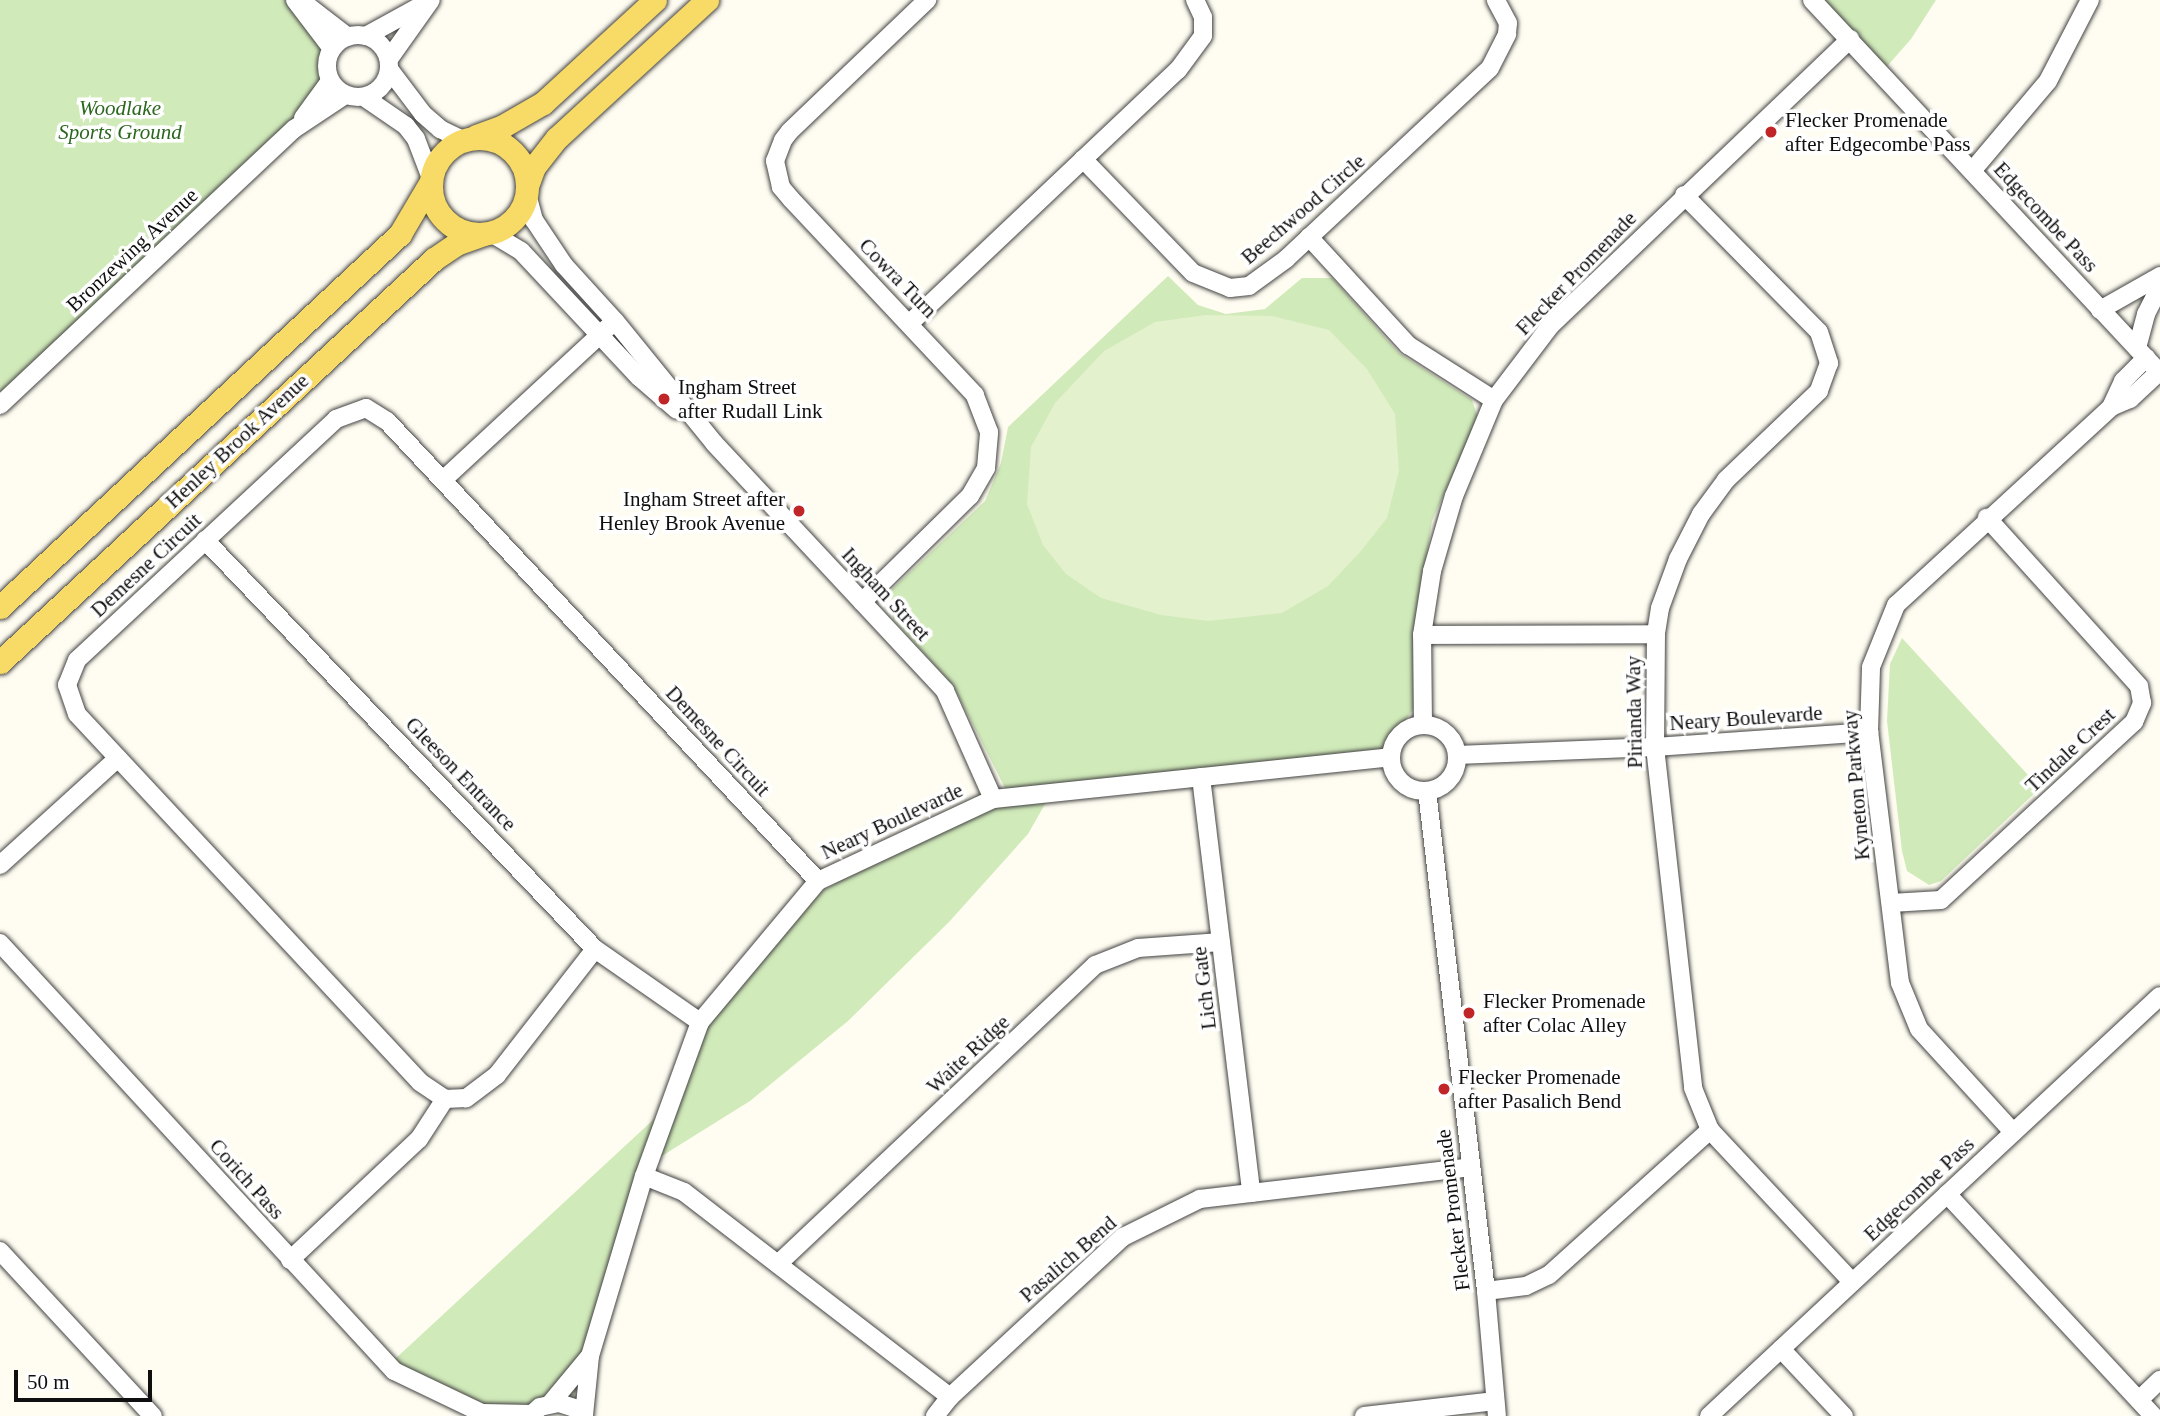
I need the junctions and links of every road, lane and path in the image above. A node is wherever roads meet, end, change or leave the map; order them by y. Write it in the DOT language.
graph roads {
  1 [pos="295,0"];
  2 [pos="301,0"];
  3 [pos="655,0"];
  4 [pos="707,0"];
  5 [pos="927,0"];
  6 [pos="1195,0"];
  7 [pos="1496,0"];
  8 [pos="1812,0"];
  9 [pos="2090,0"];
  10 [pos="430,1"];
  11 [pos="366,36"];
  12 [pos="348,37"];
  13 [pos="1850,39"];
  14 [pos="332,49"];
  15 [pos="389,64"];
  16 [pos="330,81"];
  17 [pos="345,95"];
  18 [pos="364,97"];
  19 [pos="294,129"];
  20 [pos="466,139"];
  21 [pos="1083,159"];
  22 [pos="1972,171"];
  23 [pos="431,180"];
  24 [pos="527,190"];
  25 [pos="1684,195"];
  26 [pos="487,234"];
  27 [pos="1309,237"];
  28 [pos="2160,276"];
  29 [pos="2160,287"];
  30 [pos="2100,310"];
  31 [pos="615,321"];
  32 [pos="910,323"];
  33 [pos="598,335"];
  34 [pos="2141,353"];
  35 [pos="2160,373"];
  36 [pos="1494,400"];
  37 [pos="0,405"];
  38 [pos="2111,407"];
  39 [pos="714,443"];
  40 [pos="443,480"];
  41 [pos="1987,518"];
  42 [pos="205,540"];
  43 [pos="862,602"];
  44 [pos="0,607"];
  45 [pos="1656,634"];
  46 [pos="1422,635"];
  47 [pos="0,662"];
  48 [pos="1423,725"];
  49 [pos="1869,732"];
  50 [pos="1655,747"];
  51 [pos="1457,755"];
  52 [pos="1391,757"];
  53 [pos="118,758"];
  54 [pos="1201,777"];
  55 [pos="1427,791"];
  56 [pos="993,799"];
  57 [pos="0,865"];
  58 [pos="818,881"];
  59 [pos="1891,903"];
  60 [pos="1221,942"];
  61 [pos="0,943"];
  62 [pos="596,948"];
  63 [pos="2160,996"];
  64 [pos="699,1022"];
  65 [pos="445,1099"];
  66 [pos="1710,1130"];
  67 [pos="2013,1132"];
  68 [pos="1471,1167"];
  69 [pos="644,1176"];
  70 [pos="1251,1193"];
  71 [pos="1947,1194"];
  72 [pos="0,1251"];
  73 [pos="290,1260"];
  74 [pos="778,1265"];
  75 [pos="1852,1282"];
  76 [pos="1486,1291"];
  77 [pos="1781,1349"];
  78 [pos="590,1356"];
  79 [pos="2160,1380"];
  80 [pos="950,1397"];
  81 [pos="2139,1400"];
  82 [pos="550,1404"];
  83 [pos="1496,1409"];
  84 [pos="486,1414"];
  85 [pos="531,1415"];
  86 [pos="584,1415"];
  87 [pos="153,1416"];
  88 [pos="935,1416"];
  89 [pos="1364,1416"];
  90 [pos="1709,1416"];
  91 [pos="1844,1416"];
  92 [pos="2153,1416"];
  1 -- 14 [label="street"];
  2 -- 12 [label="street"];
  3 -- 20 [label="main road"];
  4 -- 24 [label="main road"];
  5 -- 32 [label="street, Cowra Turn"];
  6 -- 21 [label="street"];
  7 -- 27 [label="street, Beechwood Circle"];
  8 -- 13 [label="street, Edgecombe Pass"];
  9 -- 22 [label="street"];
  10 -- 11 [label="street"];
  10 -- 15 [label="street"];
  11 -- 12 [label="street"];
  11 -- 15 [label="street"];
  12 -- 14 [label="street"];
  13 -- 22 [label="street, Edgecombe Pass"];
  13 -- 25 [label="street, Flecker Promenade"];
  14 -- 16 [label="street"];
  15 -- 18 [label="street"];
  15 -- 20 [label="street"];
  16 -- 17 [label="street"];
  16 -- 19 [label="street, Bronzewing Avenue"];
  17 -- 18 [label="street"];
  17 -- 19 [label="street, Bronzewing Avenue"];
  18 -- 23 [label="street"];
  19 -- 37 [label="street, Bronzewing Avenue"];
  20 -- 23 [label="main road"];
  20 -- 24 [label="main road"];
  21 -- 27 [label="street, Beechwood Circle"];
  21 -- 32 [label="street"];
  22 -- 30 [label="street, Edgecombe Pass"];
  23 -- 26 [label="main road"];
  23 -- 44 [label="main road, Henley Brook Avenue"];
  24 -- 26 [label="main road"];
  24 -- 31 [label="street, Ingham Street"];
  25 -- 36 [label="street, Flecker Promenade"];
  25 -- 45 [label="street, Pirianda Way"];
  26 -- 33 [label="street, Ingham Street"];
  26 -- 47 [label="main road, Henley Brook Avenue"];
  27 -- 36 [label="street"];
  28 -- 30 [label="street"];
  29 -- 34 [label="street"];
  30 -- 34 [label="street, Edgecombe Pass"];
  31 -- 33 [label="street"];
  31 -- 39 [label="street, Ingham Street"];
  32 -- 43 [label="street, Cowra Turn"];
  33 -- 39 [label="street, Ingham Street"];
  33 -- 40 [label="street"];
  34 -- 35 [label="street, Edgecombe Pass"];
  34 -- 38 [label="street, Kyneton Parkway"];
  35 -- 38 [label="street, Kyneton Parkway"];
  36 -- 46 [label="street, Flecker Promenade"];
  38 -- 41 [label="street, Kyneton Parkway"];
  39 -- 43 [label="street, Ingham Street"];
  40 -- 42 [label="street, Demesne Circuit"];
  40 -- 58 [label="street, Demesne Circuit"];
  41 -- 49 [label="street, Kyneton Parkway"];
  41 -- 59 [label="street, Tindale Crest"];
  42 -- 53 [label="street, Demesne Circuit"];
  42 -- 62 [label="street, Gleeson Entrance"];
  43 -- 56 [label="street, Ingham Street"];
  45 -- 46 [label="street"];
  45 -- 50 [label="street, Pirianda Way"];
  46 -- 48 [label="street, Flecker Promenade"];
  48 -- 51 [label="street"];
  48 -- 52 [label="street"];
  49 -- 50 [label="street, Neary Boulevarde"];
  49 -- 59 [label="street, Kyneton Parkway"];
  50 -- 51 [label="street, Neary Boulevarde"];
  50 -- 66 [label="street, Pirianda Way"];
  51 -- 55 [label="street"];
  52 -- 54 [label="street, Neary Boulevarde"];
  52 -- 55 [label="street"];
  53 -- 57 [label="street"];
  53 -- 65 [label="street, Demesne Circuit"];
  54 -- 56 [label="street, Neary Boulevarde"];
  54 -- 60 [label="street, Lich Gate"];
  55 -- 68 [label="street, Flecker Promenade"];
  56 -- 58 [label="street, Neary Boulevarde"];
  58 -- 64 [label="street, Neary Boulevarde"];
  59 -- 67 [label="street, Kyneton Parkway"];
  60 -- 70 [label="street, Lich Gate"];
  60 -- 74 [label="street, Waite Ridge"];
  61 -- 73 [label="street, Corich Pass"];
  62 -- 64 [label="street, Gleeson Entrance"];
  62 -- 65 [label="street"];
  63 -- 67 [label="street, Edgecombe Pass"];
  64 -- 69 [label="street, Neary Boulevarde"];
  65 -- 73 [label="street"];
  66 -- 75 [label="street, Pirianda Way"];
  66 -- 76 [label="street"];
  67 -- 71 [label="street, Edgecombe Pass"];
  68 -- 70 [label="street, Pasalich Bend"];
  68 -- 76 [label="street, Flecker Promenade"];
  69 -- 74 [label="street"];
  69 -- 78 [label="street, Neary Boulevarde"];
  70 -- 80 [label="street, Pasalich Bend"];
  71 -- 75 [label="street, Edgecombe Pass"];
  71 -- 81 [label="street"];
  72 -- 87 [label="street"];
  73 -- 84 [label="street, Corich Pass"];
  74 -- 80 [label="street"];
  75 -- 77 [label="street, Edgecombe Pass"];
  76 -- 83 [label="street, Flecker Promenade"];
  77 -- 90 [label="street, Edgecombe Pass"];
  77 -- 91 [label="street"];
  78 -- 82 [label="street, Neary Boulevarde"];
  78 -- 86 [label="street, Neary Boulevarde"];
  79 -- 81 [label="street"];
  80 -- 88 [label="street, Pasalich Bend"];
  81 -- 92 [label="street"];
  82 -- 85 [label="street, Neary Boulevarde"];
  82 -- 86 [label="street"];
  83 -- 89 [label="street"];
  84 -- 85 [label="street, Corich Pass"];
}
